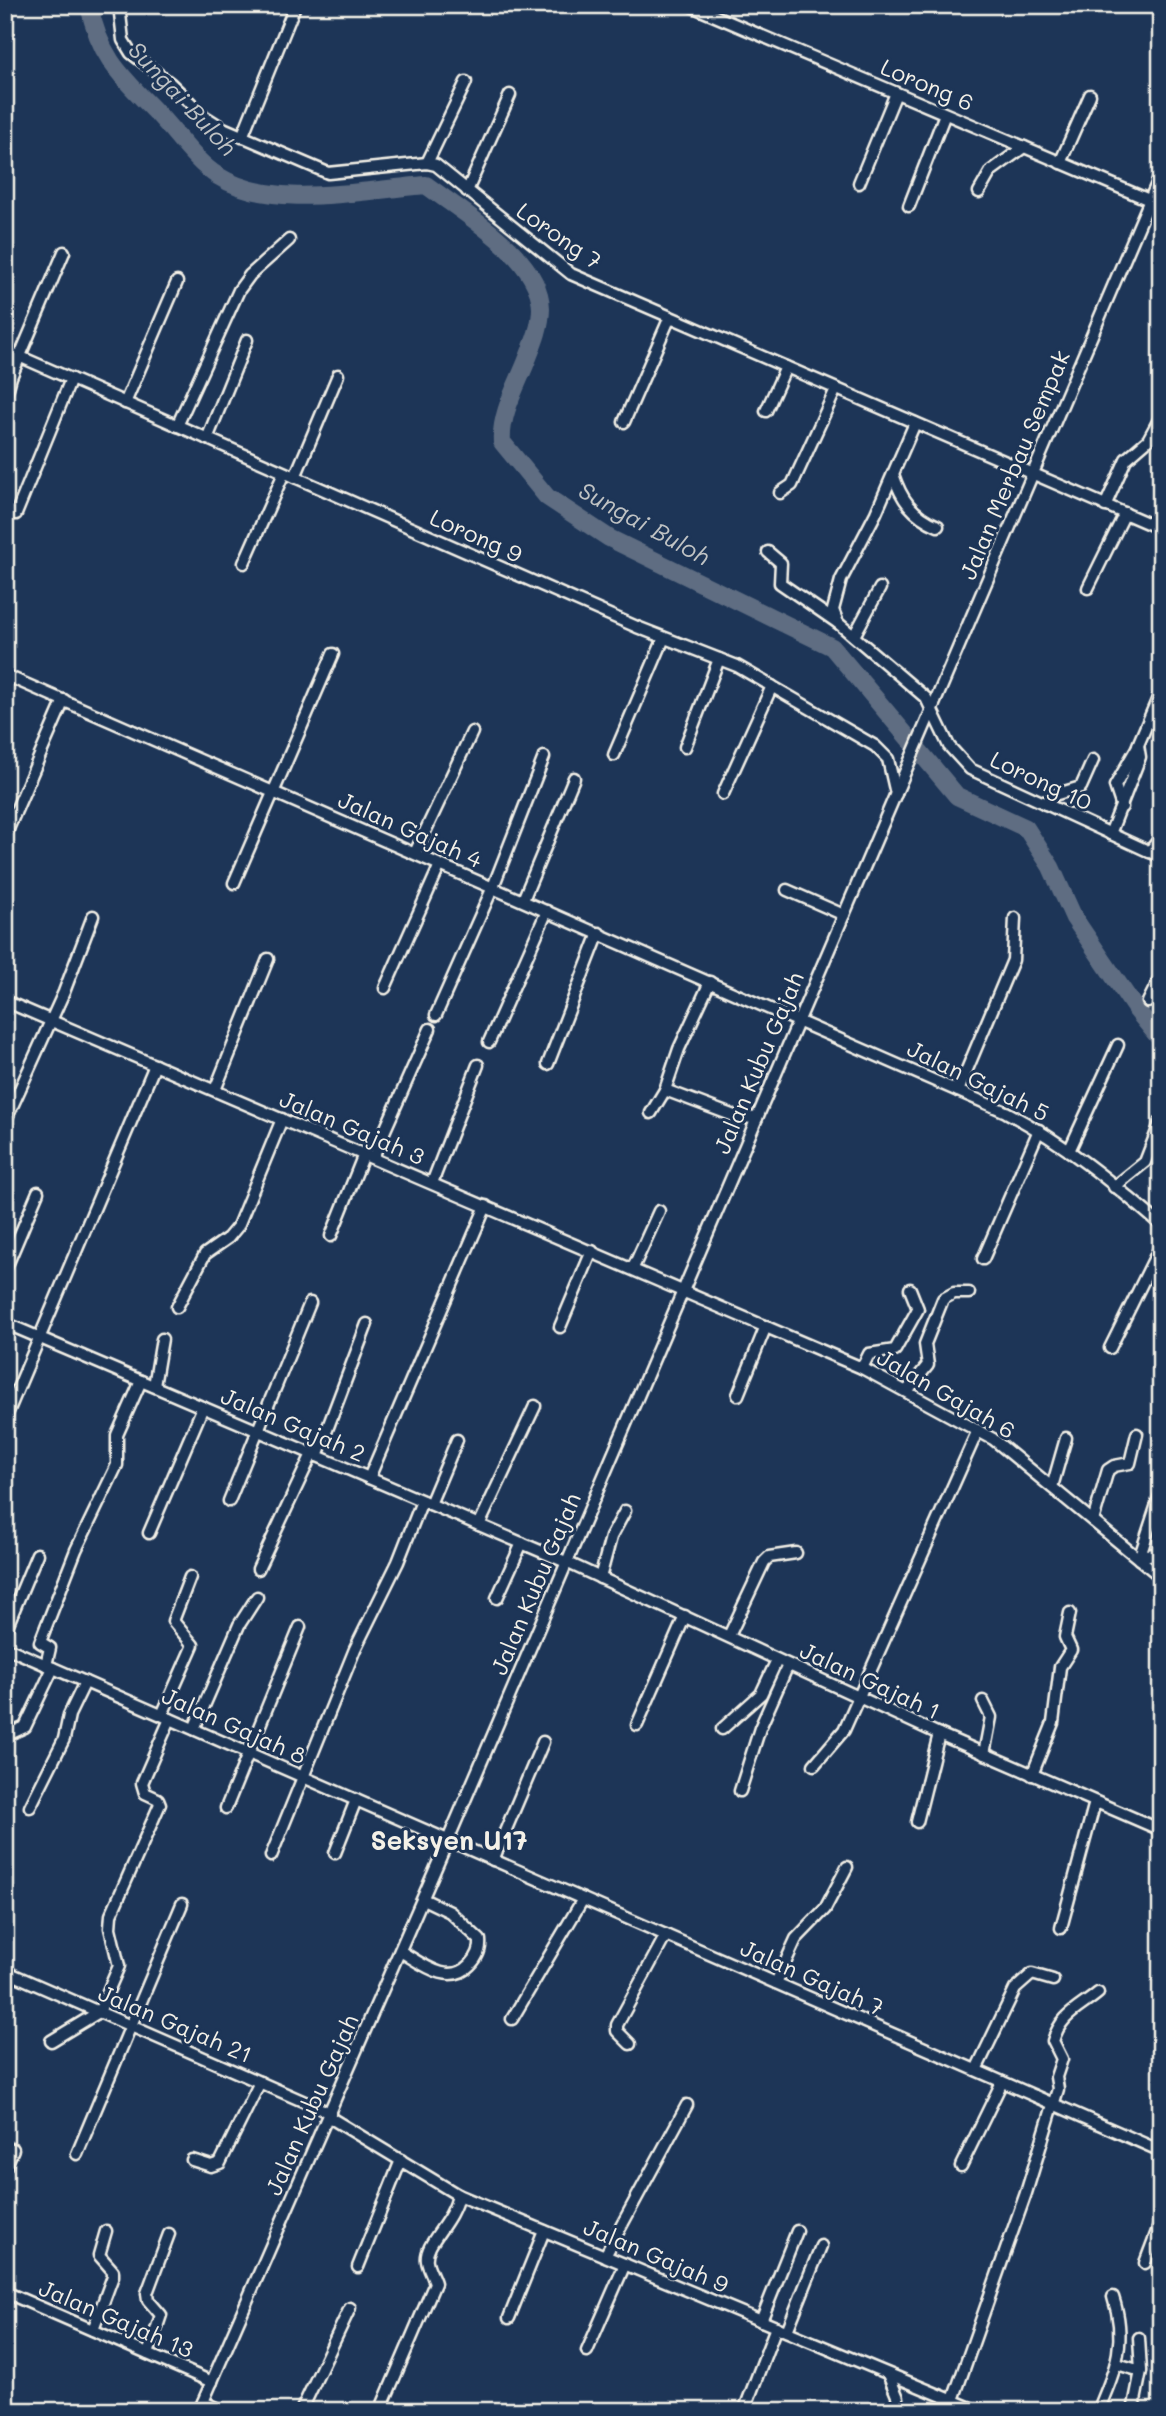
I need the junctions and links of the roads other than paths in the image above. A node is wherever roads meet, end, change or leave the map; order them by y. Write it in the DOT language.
graph roads {
  1 [pos="118,5"];
  2 [pos="689,5"];
  3 [pos="295,6"];
  4 [pos="466,82"];
  5 [pos="896,93"];
  6 [pos="510,95"];
  7 [pos="1090,95"];
  8 [pos="945,114"];
  9 [pos="242,136"];
  10 [pos="1024,147"];
  11 [pos="427,163"];
  12 [pos="1059,163"];
  13 [pos="1161,174"];
  14 [pos="859,183"];
  15 [pos="467,191"];
  16 [pos="979,192"];
  17 [pos="1150,200"];
  18 [pos="1161,205"];
  19 [pos="909,206"];
  20 [pos="289,240"];
  21 [pos="64,253"];
  22 [pos="177,282"];
  23 [pos="670,317"];
  24 [pos="247,340"];
  25 [pos="5,350"];
  26 [pos="20,356"];
  27 [pos="786,367"];
  28 [pos="338,375"];
  29 [pos="71,379"];
  30 [pos="836,389"];
  31 [pos="5,399"];
  32 [pos="125,403"];
  33 [pos="766,411"];
  34 [pos="1161,416"];
  35 [pos="624,422"];
  36 [pos="915,424"];
  37 [pos="177,426"];
  38 [pos="207,439"];
  39 [pos="284,472"];
  40 [pos="893,474"];
  41 [pos="1032,474"];
  42 [pos="295,477"];
  43 [pos="780,493"];
  44 [pos="1105,506"];
  45 [pos="1125,513"];
  46 [pos="16,514"];
  47 [pos="938,526"];
  48 [pos="1161,529"];
  49 [pos="768,552"];
  50 [pos="244,564"];
  51 [pos="880,588"];
  52 [pos="1088,588"];
  53 [pos="838,622"];
  54 [pos="854,636"];
  55 [pos="664,638"];
  56 [pos="333,654"];
  57 [pos="719,659"];
  58 [pos="5,675"];
  59 [pos="772,686"];
  60 [pos="1161,691"];
  61 [pos="64,700"];
  62 [pos="929,714"];
  63 [pos="472,732"];
  64 [pos="685,747"];
  65 [pos="614,755"];
  66 [pos="544,757"];
  67 [pos="1093,760"];
  68 [pos="905,771"];
  69 [pos="574,778"];
  70 [pos="276,792"];
  71 [pos="723,794"];
  72 [pos="896,794"];
  73 [pos="1045,804"];
  74 [pos="1110,834"];
  75 [pos="5,836"];
  76 [pos="1161,837"];
  77 [pos="1149,852"];
  78 [pos="415,853"];
  79 [pos="1161,857"];
  80 [pos="440,864"];
  81 [pos="234,883"];
  82 [pos="493,887"];
  83 [pos="787,890"];
  84 [pos="523,900"];
  85 [pos="547,911"];
  86 [pos="844,915"];
  87 [pos="93,916"];
  88 [pos="1015,918"];
  89 [pos="599,933"];
  90 [pos="268,959"];
  91 [pos="1161,976"];
  92 [pos="710,982"];
  93 [pos="385,988"];
  94 [pos="5,1000"];
  95 [pos="1148,1002"];
  96 [pos="436,1015"];
  97 [pos="50,1020"];
  98 [pos="798,1020"];
  99 [pos="430,1029"];
  100 [pos="489,1042"];
  101 [pos="1118,1045"];
  102 [pos="548,1064"];
  103 [pos="155,1065"];
  104 [pos="478,1065"];
  105 [pos="215,1090"];
  106 [pos="665,1090"];
  107 [pos="958,1091"];
  108 [pos="651,1113"];
  109 [pos="757,1118"];
  110 [pos="282,1119"];
  111 [pos="1161,1121"];
  112 [pos="5,1122"];
  113 [pos="1039,1130"];
  114 [pos="1069,1151"];
  115 [pos="368,1156"];
  116 [pos="432,1183"];
  117 [pos="1114,1187"];
  118 [pos="38,1192"];
  119 [pos="486,1206"];
  120 [pos="659,1210"];
  121 [pos="1161,1225"];
  122 [pos="331,1236"];
  123 [pos="1161,1245"];
  124 [pos="592,1251"];
  125 [pos="983,1259"];
  126 [pos="633,1269"];
  127 [pos="5,1270"];
  128 [pos="910,1289"];
  129 [pos="683,1290"];
  130 [pos="969,1293"];
  131 [pos="310,1303"];
  132 [pos="177,1307"];
  133 [pos="5,1323"];
  134 [pos="367,1324"];
  135 [pos="560,1326"];
  136 [pos="766,1326"];
  137 [pos="41,1338"];
  138 [pos="162,1339"];
  139 [pos="1110,1348"];
  140 [pos="862,1368"];
  141 [pos="141,1381"];
  142 [pos="154,1386"];
  143 [pos="907,1391"];
  144 [pos="738,1395"];
  145 [pos="535,1406"];
  146 [pos="203,1407"];
  147 [pos="5,1419"];
  148 [pos="978,1430"];
  149 [pos="258,1431"];
  150 [pos="1137,1434"];
  151 [pos="1066,1438"];
  152 [pos="457,1440"];
  153 [pos="314,1455"];
  154 [pos="369,1478"];
  155 [pos="1052,1487"];
  156 [pos="1161,1492"];
  157 [pos="229,1501"];
  158 [pos="426,1502"];
  159 [pos="625,1511"];
  160 [pos="1093,1521"];
  161 [pos="480,1525"];
  162 [pos="149,1533"];
  163 [pos="522,1543"];
  164 [pos="796,1553"];
  165 [pos="1161,1553"];
  166 [pos="37,1554"];
  167 [pos="1141,1557"];
  168 [pos="566,1562"];
  169 [pos="258,1569"];
  170 [pos="190,1577"];
  171 [pos="1161,1577"];
  172 [pos="600,1578"];
  173 [pos="257,1597"];
  174 [pos="497,1598"];
  175 [pos="1070,1613"];
  176 [pos="685,1616"];
  177 [pos="300,1627"];
  178 [pos="5,1631"];
  179 [pos="729,1636"];
  180 [pos="40,1642"];
  181 [pos="5,1647"];
  182 [pos="34,1660"];
  183 [pos="777,1660"];
  184 [pos="788,1665"];
  185 [pos="50,1666"];
  186 [pos="85,1682"];
  187 [pos="859,1696"];
  188 [pos="983,1701"];
  189 [pos="166,1717"];
  190 [pos="637,1725"];
  191 [pos="194,1729"];
  192 [pos="722,1729"];
  193 [pos="939,1734"];
  194 [pos="5,1737"];
  195 [pos="543,1742"];
  196 [pos="249,1753"];
  197 [pos="984,1754"];
  198 [pos="814,1765"];
  199 [pos="1032,1775"];
  200 [pos="303,1777"];
  201 [pos="740,1791"];
  202 [pos="356,1800"];
  203 [pos="1095,1802"];
  204 [pos="30,1807"];
  205 [pos="226,1808"];
  206 [pos="917,1822"];
  207 [pos="1161,1830"];
  208 [pos="448,1840"];
  209 [pos="335,1853"];
  210 [pos="271,1856"];
  211 [pos="493,1860"];
  212 [pos="847,1867"];
  213 [pos="423,1899"];
  214 [pos="583,1899"];
  215 [pos="182,1904"];
  216 [pos="1061,1927"];
  217 [pos="666,1935"];
  218 [pos="400,1951"];
  219 [pos="5,1971"];
  220 [pos="1053,1980"];
  221 [pos="776,1983"];
  222 [pos="1098,1993"];
  223 [pos="99,2012"];
  224 [pos="512,2019"];
  225 [pos="130,2026"];
  226 [pos="51,2041"];
  227 [pos="630,2044"];
  228 [pos="976,2070"];
  229 [pos="260,2082"];
  230 [pos="1002,2082"];
  231 [pos="1051,2103"];
  232 [pos="687,2105"];
  233 [pos="330,2115"];
  234 [pos="13,2149"];
  235 [pos="1161,2151"];
  236 [pos="77,2154"];
  237 [pos="192,2160"];
  238 [pos="401,2160"];
  239 [pos="961,2165"];
  240 [pos="5,2168"];
  241 [pos="458,2195"];
  242 [pos="1161,2221"];
  243 [pos="106,2231"];
  244 [pos="544,2231"];
  245 [pos="797,2231"];
  246 [pos="169,2234"];
  247 [pos="821,2246"];
  248 [pos="606,2256"];
  249 [pos="1145,2263"];
  250 [pos="625,2264"];
  251 [pos="358,2267"];
  252 [pos="5,2292"];
  253 [pos="1113,2297"];
  254 [pos="350,2308"];
  255 [pos="509,2318"];
  256 [pos="761,2321"];
  257 [pos="782,2329"];
  258 [pos="93,2330"];
  259 [pos="1139,2338"];
  260 [pos="587,2351"];
  261 [pos="148,2354"];
  262 [pos="1117,2364"];
  263 [pos="1142,2371"];
  264 [pos="888,2373"];
  265 [pos="212,2382"];
  266 [pos="953,2400"];
  267 [pos="201,2406"];
  268 [pos="225,2411"];
  269 [pos="302,2411"];
  270 [pos="380,2411"];
  271 [pos="744,2411"];
  272 [pos="894,2411"];
  273 [pos="978,2411"];
  274 [pos="1098,2411"];
  275 [pos="1133,2411"];
  1 -- 9 [label="street"];
  2 -- 5 [label="street, Lorong 6"];
  3 -- 9 [label="street"];
  4 -- 11 [label="street"];
  5 -- 8 [label="street, Lorong 6"];
  5 -- 14 [label="street"];
  6 -- 15 [label="street"];
  7 -- 12 [label="street"];
  8 -- 10 [label="street, Lorong 6"];
  8 -- 19 [label="street"];
  9 -- 11 [label="street"];
  10 -- 12 [label="street, Lorong 6"];
  10 -- 16 [label="street"];
  11 -- 15 [label="street, Lorong 7"];
  12 -- 17 [label="street, Lorong 6"];
  13 -- 17 [label="street, Jalan Merbau Sempak"];
  15 -- 23 [label="street, Lorong 7"];
  17 -- 18 [label="street, Lorong 6"];
  17 -- 41 [label="street, Jalan Merbau Sempak"];
  20 -- 37 [label="street"];
  21 -- 26 [label="street"];
  22 -- 32 [label="street"];
  23 -- 27 [label="street, Lorong 7"];
  23 -- 35 [label="street"];
  24 -- 38 [label="street"];
  25 -- 26 [label="street, Lorong 9"];
  26 -- 29 [label="street, Lorong 9"];
  26 -- 31 [label="street"];
  27 -- 30 [label="street, Lorong 7"];
  27 -- 33 [label="street"];
  28 -- 42 [label="street"];
  29 -- 32 [label="street, Lorong 9"];
  29 -- 46 [label="street"];
  30 -- 36 [label="street, Lorong 7"];
  30 -- 43 [label="street"];
  32 -- 37 [label="street, Lorong 9"];
  34 -- 44 [label="street"];
  36 -- 40 [label="street"];
  36 -- 41 [label="street, Lorong 7"];
  37 -- 38 [label="street, Lorong 9"];
  38 -- 39 [label="street, Lorong 9"];
  39 -- 42 [label="street, Lorong 9"];
  39 -- 50 [label="street"];
  40 -- 47 [label="street"];
  40 -- 53 [label="street"];
  41 -- 44 [label="street, Lorong 7"];
  41 -- 62 [label="street, Jalan Merbau Sempak"];
  42 -- 55 [label="street, Lorong 9"];
  44 -- 45 [label="street, Lorong 7"];
  45 -- 48 [label="street, Lorong 7"];
  45 -- 52 [label="street"];
  49 -- 53 [label="street, Lorong 10"];
  51 -- 54 [label="street"];
  53 -- 54 [label="street, Lorong 10"];
  54 -- 62 [label="street, Lorong 10"];
  55 -- 57 [label="street, Lorong 9"];
  55 -- 65 [label="street"];
  56 -- 70 [label="street"];
  57 -- 59 [label="street, Lorong 9"];
  57 -- 64 [label="street"];
  58 -- 61 [label="street, Jalan Gajah 4"];
  59 -- 71 [label="street"];
  59 -- 72 [label="street, Lorong 9"];
  60 -- 74 [label="street"];
  61 -- 70 [label="street, Jalan Gajah 4"];
  61 -- 75 [label="street"];
  62 -- 68 [label="street, Jalan Merbau Sempak"];
  62 -- 73 [label="street, Lorong 10"];
  63 -- 78 [label="street"];
  66 -- 82 [label="street"];
  67 -- 73 [label="street"];
  68 -- 72 [label="street, Jalan Kubu Gajah"];
  69 -- 84 [label="street"];
  70 -- 78 [label="street, Jalan Gajah 4"];
  70 -- 81 [label="street"];
  72 -- 86 [label="street, Jalan Kubu Gajah"];
  73 -- 74 [label="street, Lorong 10"];
  74 -- 77 [label="street, Lorong 10"];
  76 -- 77 [label="street"];
  77 -- 79 [label="street, Lorong 10"];
  78 -- 80 [label="street, Jalan Gajah 4"];
  80 -- 82 [label="street, Jalan Gajah 4"];
  80 -- 93 [label="street"];
  82 -- 84 [label="street, Jalan Gajah 4"];
  82 -- 96 [label="street"];
  83 -- 86 [label="street"];
  84 -- 85 [label="street, Jalan Gajah 4"];
  85 -- 89 [label="street, Jalan Gajah 4"];
  85 -- 100 [label="street"];
  86 -- 98 [label="street, Jalan Kubu Gajah"];
  87 -- 97 [label="street"];
  88 -- 107 [label="street"];
  89 -- 92 [label="street, Jalan Gajah 4"];
  89 -- 102 [label="street"];
  90 -- 105 [label="street"];
  91 -- 95 [label="street"];
  92 -- 98 [label="street, Jalan Gajah 4"];
  92 -- 106 [label="street"];
  94 -- 97 [label="street, Jalan Gajah 3"];
  97 -- 103 [label="street, Jalan Gajah 3"];
  97 -- 112 [label="street"];
  98 -- 107 [label="street, Jalan Gajah 5"];
  98 -- 109 [label="street, Jalan Kubu Gajah"];
  99 -- 115 [label="street"];
  101 -- 114 [label="street"];
  103 -- 105 [label="street, Jalan Gajah 3"];
  103 -- 137 [label="street"];
  104 -- 116 [label="street"];
  105 -- 110 [label="street, Jalan Gajah 3"];
  106 -- 108 [label="street"];
  106 -- 109 [label="street"];
  107 -- 113 [label="street, Jalan Gajah 5"];
  109 -- 129 [label="street, Jalan Kubu Gajah"];
  110 -- 115 [label="street, Jalan Gajah 3"];
  110 -- 132 [label="street"];
  111 -- 117 [label="street"];
  113 -- 114 [label="street, Jalan Gajah 5"];
  113 -- 125 [label="street"];
  114 -- 117 [label="street, Jalan Gajah 5"];
  115 -- 116 [label="street, Jalan Gajah 3"];
  115 -- 122 [label="street"];
  116 -- 119 [label="street, Jalan Gajah 3"];
  117 -- 121 [label="street, Jalan Gajah 5"];
  118 -- 127 [label="street"];
  119 -- 124 [label="street, Jalan Gajah 3"];
  119 -- 154 [label="street"];
  120 -- 126 [label="street"];
  123 -- 139 [label="street"];
  124 -- 126 [label="street, Jalan Gajah 3"];
  124 -- 135 [label="street"];
  126 -- 129 [label="street, Jalan Gajah 3"];
  128 -- 140 [label="street"];
  129 -- 136 [label="street, Jalan Gajah 6"];
  129 -- 168 [label="street, Jalan Kubu Gajah"];
  130 -- 143 [label="street"];
  131 -- 149 [label="street"];
  133 -- 137 [label="street, Jalan Gajah 2"];
  134 -- 153 [label="street"];
  136 -- 140 [label="street, Jalan Gajah 6"];
  136 -- 144 [label="street"];
  137 -- 141 [label="street, Jalan Gajah 2"];
  137 -- 147 [label="street"];
  138 -- 142 [label="street"];
  140 -- 143 [label="street, Jalan Gajah 6"];
  141 -- 142 [label="street, Jalan Gajah 2"];
  141 -- 180 [label="street"];
  142 -- 146 [label="street, Jalan Gajah 2"];
  143 -- 148 [label="street, Jalan Gajah 6"];
  145 -- 161 [label="street"];
  146 -- 149 [label="street, Jalan Gajah 2"];
  146 -- 162 [label="street"];
  148 -- 155 [label="street, Jalan Gajah 6"];
  148 -- 187 [label="street"];
  149 -- 153 [label="street, Jalan Gajah 2"];
  149 -- 157 [label="street"];
  150 -- 160 [label="street"];
  151 -- 155 [label="street"];
  152 -- 158 [label="street"];
  153 -- 154 [label="street, Jalan Gajah 2"];
  153 -- 169 [label="street"];
  154 -- 158 [label="street, Jalan Gajah 2"];
  155 -- 160 [label="street, Jalan Gajah 6"];
  156 -- 167 [label="street"];
  158 -- 161 [label="street, Jalan Gajah 2"];
  158 -- 200 [label="street"];
  159 -- 172 [label="street"];
  160 -- 167 [label="street, Jalan Gajah 6"];
  161 -- 163 [label="street, Jalan Gajah 2"];
  163 -- 168 [label="street, Jalan Gajah 2"];
  163 -- 174 [label="street"];
  164 -- 179 [label="street"];
  165 -- 167 [label="street"];
  166 -- 178 [label="street"];
  167 -- 171 [label="street, Jalan Gajah 6"];
  168 -- 172 [label="street, Jalan Gajah 1"];
  168 -- 208 [label="street, Jalan Kubu Gajah"];
  170 -- 189 [label="street"];
  172 -- 176 [label="street, Jalan Gajah 1"];
  173 -- 191 [label="street"];
  175 -- 199 [label="street"];
  176 -- 179 [label="street, Jalan Gajah 1"];
  176 -- 190 [label="street"];
  177 -- 196 [label="street"];
  179 -- 183 [label="street, Jalan Gajah 1"];
  180 -- 182 [label="street"];
  180 -- 185 [label="street"];
  181 -- 182 [label="street, Jalan Gajah 8"];
  182 -- 185 [label="street, Jalan Gajah 8"];
  183 -- 184 [label="street, Jalan Gajah 1"];
  183 -- 192 [label="street"];
  184 -- 187 [label="street, Jalan Gajah 1"];
  184 -- 201 [label="street"];
  185 -- 186 [label="street, Jalan Gajah 8"];
  185 -- 194 [label="street"];
  186 -- 189 [label="street, Jalan Gajah 8"];
  186 -- 204 [label="street"];
  187 -- 193 [label="street, Jalan Gajah 1"];
  187 -- 198 [label="street"];
  188 -- 197 [label="street"];
  189 -- 191 [label="street, Jalan Gajah 8"];
  189 -- 223 [label="street"];
  191 -- 196 [label="street, Jalan Gajah 8"];
  193 -- 197 [label="street, Jalan Gajah 1"];
  193 -- 206 [label="street"];
  195 -- 211 [label="street"];
  196 -- 200 [label="street, Jalan Gajah 8"];
  196 -- 205 [label="street"];
  197 -- 199 [label="street, Jalan Gajah 1"];
  199 -- 203 [label="street, Jalan Gajah 1"];
  200 -- 202 [label="street, Jalan Gajah 8"];
  200 -- 210 [label="street"];
  202 -- 208 [label="street, Jalan Gajah 8"];
  202 -- 209 [label="street"];
  203 -- 207 [label="street, Jalan Gajah 1"];
  203 -- 216 [label="street"];
  208 -- 211 [label="street, Jalan Gajah 7"];
  208 -- 213 [label="street, Jalan Kubu Gajah"];
  211 -- 214 [label="street, Jalan Gajah 7"];
  212 -- 221 [label="street"];
  213 -- 218 [label="street, Jalan Kubu Gajah"];
  213 -- 218 [label="street"];
  214 -- 217 [label="street, Jalan Gajah 7"];
  214 -- 224 [label="street"];
  215 -- 225 [label="street"];
  217 -- 221 [label="street, Jalan Gajah 7"];
  217 -- 227 [label="street"];
  218 -- 233 [label="street, Jalan Kubu Gajah"];
  219 -- 223 [label="street, Jalan Gajah 21"];
  220 -- 228 [label="street"];
  221 -- 228 [label="street, Jalan Gajah 7"];
  222 -- 231 [label="street"];
  223 -- 225 [label="street, Jalan Gajah 21"];
  223 -- 226 [label="street"];
  225 -- 229 [label="street, Jalan Gajah 21"];
  225 -- 236 [label="street"];
  228 -- 230 [label="street, Jalan Gajah 7"];
  229 -- 233 [label="street, Jalan Gajah 21"];
  229 -- 237 [label="street"];
  230 -- 231 [label="street, Jalan Gajah 7"];
  230 -- 239 [label="street"];
  231 -- 235 [label="street, Jalan Gajah 7"];
  231 -- 266 [label="street"];
  232 -- 248 [label="street"];
  233 -- 238 [label="street, Jalan Gajah 9"];
  233 -- 265 [label="street, Jalan Kubu Gajah"];
  234 -- 240 [label="street"];
  238 -- 241 [label="street, Jalan Gajah 9"];
  238 -- 251 [label="street"];
  241 -- 244 [label="street, Jalan Gajah 9"];
  241 -- 270 [label="street"];
  242 -- 249 [label="street"];
  243 -- 258 [label="street"];
  244 -- 248 [label="street, Jalan Gajah 9"];
  244 -- 255 [label="street"];
  245 -- 256 [label="street"];
  246 -- 261 [label="street"];
  247 -- 257 [label="street"];
  248 -- 250 [label="street, Jalan Gajah 9"];
  250 -- 256 [label="street, Jalan Gajah 9"];
  250 -- 260 [label="street"];
  252 -- 258 [label="street, Jalan Gajah 13"];
  253 -- 262 [label="street"];
  254 -- 269 [label="street"];
  256 -- 257 [label="street, Jalan Gajah 9"];
  257 -- 264 [label="street, Jalan Gajah 9"];
  257 -- 271 [label="street"];
  258 -- 261 [label="street, Jalan Gajah 13"];
  259 -- 263 [label="street"];
  261 -- 265 [label="street, Jalan Gajah 13"];
  262 -- 263 [label="street"];
  262 -- 274 [label="street"];
  263 -- 275 [label="street"];
  264 -- 266 [label="street, Jalan Gajah 9"];
  264 -- 272 [label="street"];
  265 -- 267 [label="street, Jalan Kubu Gajah"];
  266 -- 273 [label="street, Jalan Gajah 9"];
  267 -- 268 [label="street"];
}
